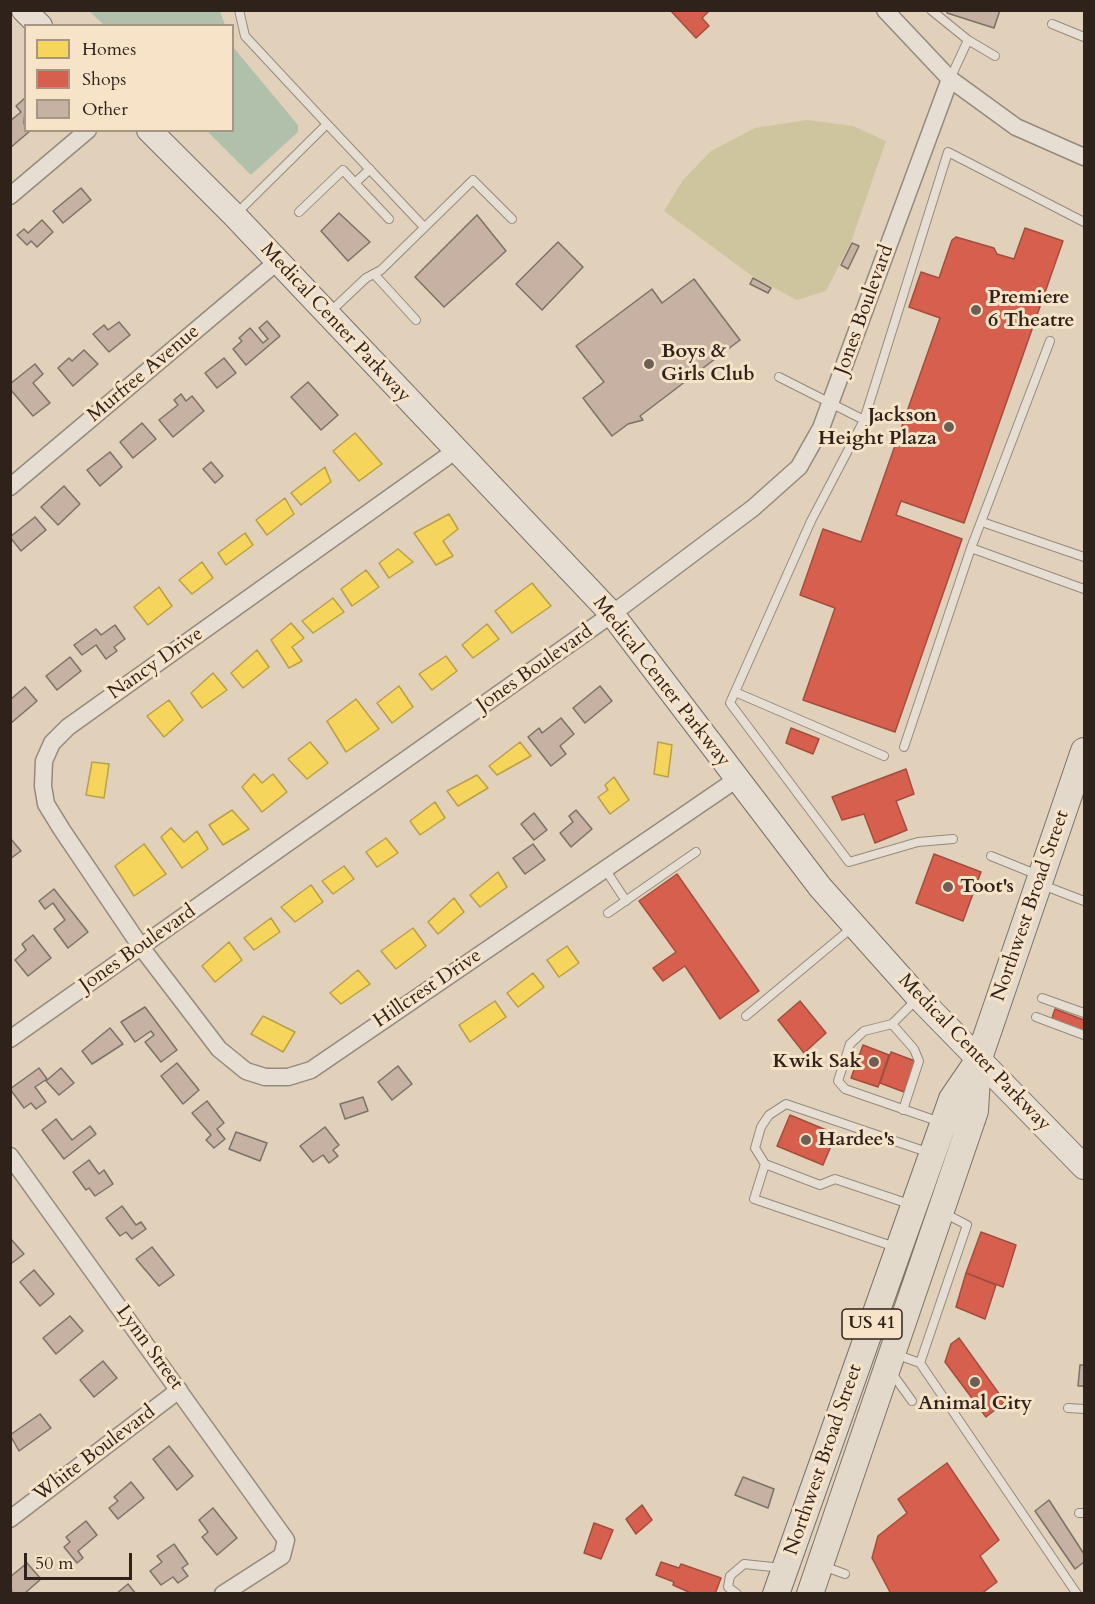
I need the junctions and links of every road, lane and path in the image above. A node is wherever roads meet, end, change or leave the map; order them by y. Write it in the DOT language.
graph roads {
  1 [pos="24,10"];
  2 [pos="239,10"];
  3 [pos="885,10"];
  4 [pos="931,10"];
  5 [pos="38,24"];
  6 [pos="1052,24"];
  7 [pos="1084,37"];
  8 [pos="968,40"];
  9 [pos="995,56"];
  10 [pos="950,79"];
  11 [pos="327,124"];
  12 [pos="86,132"];
  13 [pos="151,132"];
  14 [pos="1084,157"];
  15 [pos="370,169"];
  16 [pos="355,183"];
  17 [pos="10,196"];
  18 [pos="299,212"];
  19 [pos="234,215"];
  20 [pos="389,219"];
  21 [pos="512,219"];
  22 [pos="1084,222"];
  23 [pos="424,227"];
  24 [pos="278,261"];
  25 [pos="374,274"];
  26 [pos="327,314"];
  27 [pos="416,320"];
  28 [pos="1050,341"];
  29 [pos="779,377"];
  30 [pos="830,404"];
  31 [pos="864,420"];
  32 [pos="455,451"];
  33 [pos="10,487"];
  34 [pos="982,522"];
  35 [pos="971,549"];
  36 [pos="1084,557"];
  37 [pos="1084,589"];
  38 [pos="612,614"];
  39 [pos="735,692"];
  40 [pos="904,747"];
  41 [pos="884,756"];
  42 [pos="1083,759"];
  43 [pos="737,779"];
  44 [pos="953,839"];
  45 [pos="696,852"];
  46 [pos="991,856"];
  47 [pos="604,869"];
  48 [pos="1040,880"];
  49 [pos="626,901"];
  50 [pos="1084,901"];
  51 [pos="608,914"];
  52 [pos="854,926"];
  53 [pos="141,947"];
  54 [pos="919,998"];
  55 [pos="1042,998"];
  56 [pos="1084,1013"];
  57 [pos="746,1016"];
  58 [pos="1036,1017"];
  59 [pos="892,1024"];
  60 [pos="1084,1035"];
  61 [pos="10,1039"];
  62 [pos="978,1061"];
  63 [pos="903,1110"];
  64 [pos="943,1123"];
  65 [pos="932,1154"];
  66 [pos="10,1156"];
  67 [pos="765,1164"];
  68 [pos="1084,1167"];
  69 [pos="914,1206"];
  70 [pos="941,1212"];
  71 [pos="898,1248"];
  72 [pos="890,1360"];
  73 [pos="920,1363"];
  74 [pos="179,1390"];
  75 [pos="912,1401"];
  76 [pos="1068,1408"];
  77 [pos="1084,1410"];
  78 [pos="810,1497"];
  79 [pos="840,1507"];
  80 [pos="10,1519"];
  81 [pos="819,1565"];
  82 [pos="785,1569"];
  83 [pos="845,1574"];
  84 [pos="223,1593"];
  85 [pos="737,1593"];
  86 [pos="776,1593"];
  87 [pos="810,1593"];
  88 [pos="1077,1593"];
  1 -- 5 [label="main road"];
  2 -- 11 [label="lane"];
  3 -- 10 [label="street"];
  4 -- 8 [label="lane"];
  6 -- 7 [label="lane"];
  8 -- 9 [label="lane"];
  8 -- 10 [label="lane"];
  10 -- 14 [label="street"];
  10 -- 30 [label="street, Jones Boulevard"];
  11 -- 15 [label="lane"];
  11 -- 19 [label="lane"];
  12 -- 17 [label="street"];
  13 -- 19 [label="main road, Medical Center Parkway"];
  15 -- 16 [label="lane"];
  15 -- 23 [label="lane"];
  16 -- 18 [label="lane"];
  16 -- 20 [label="lane"];
  19 -- 24 [label="main road, Medical Center Parkway"];
  21 -- 23 [label="lane"];
  22 -- 31 [label="lane"];
  23 -- 25 [label="lane"];
  24 -- 26 [label="main road, Medical Center Parkway"];
  24 -- 33 [label="street, Murfree Avenue"];
  25 -- 26 [label="lane"];
  25 -- 27 [label="lane"];
  26 -- 32 [label="main road, Medical Center Parkway"];
  28 -- 34 [label="lane"];
  29 -- 30 [label="lane"];
  30 -- 31 [label="lane"];
  30 -- 38 [label="street, Jones Boulevard"];
  31 -- 39 [label="lane"];
  32 -- 38 [label="main road, Medical Center Parkway"];
  32 -- 53 [label="street, Nancy Drive"];
  34 -- 35 [label="lane"];
  34 -- 36 [label="lane"];
  35 -- 37 [label="lane"];
  35 -- 40 [label="lane"];
  38 -- 43 [label="main road, Medical Center Parkway"];
  38 -- 53 [label="street, Jones Boulevard"];
  39 -- 41 [label="lane"];
  39 -- 44 [label="lane"];
  42 -- 48 [label="main road, Northwest Broad Street / US 41"];
  43 -- 47 [label="street, Hillcrest Drive"];
  43 -- 52 [label="main road, Medical Center Parkway"];
  45 -- 49 [label="lane"];
  46 -- 48 [label="lane"];
  47 -- 49 [label="lane"];
  47 -- 53 [label="street, Hillcrest Drive"];
  48 -- 50 [label="lane"];
  48 -- 62 [label="main road, Northwest Broad Street / US 41"];
  49 -- 51 [label="lane"];
  52 -- 54 [label="main road, Medical Center Parkway"];
  52 -- 57 [label="lane"];
  53 -- 61 [label="street, Jones Boulevard"];
  54 -- 59 [label="lane"];
  54 -- 62 [label="main road, Medical Center Parkway"];
  55 -- 56 [label="lane"];
  58 -- 60 [label="lane"];
  59 -- 63 [label="lane"];
  59 -- 63 [label="lane"];
  62 -- 64 [label="main road, Northwest Broad Street / US 41"];
  62 -- 68 [label="main road, Medical Center Parkway"];
  62 -- 70 [label="main road, Northwest Broad Street / US 41"];
  63 -- 64 [label="lane"];
  64 -- 65 [label="main road, Northwest Broad Street / US 41"];
  65 -- 67 [label="lane"];
  65 -- 69 [label="main road, Northwest Broad Street / US 41"];
  66 -- 74 [label="street, Lynn Street"];
  67 -- 69 [label="lane"];
  67 -- 71 [label="lane"];
  69 -- 71 [label="main road, Northwest Broad Street / US 41"];
  70 -- 72 [label="main road, Northwest Broad Street / US 41"];
  70 -- 73 [label="lane"];
  71 -- 78 [label="main road, Northwest Broad Street / US 41"];
  72 -- 73 [label="lane"];
  72 -- 75 [label="lane"];
  72 -- 79 [label="main road, Northwest Broad Street / US 41"];
  73 -- 88 [label="lane"];
  74 -- 80 [label="street, White Boulevard"];
  74 -- 84 [label="street, Lynn Street"];
  76 -- 77 [label="lane"];
  78 -- 79 [label="main road"];
  78 -- 82 [label="main road, Northwest Broad Street / US 41"];
  79 -- 81 [label="main road, Northwest Broad Street / US 41"];
  81 -- 83 [label="lane"];
  81 -- 87 [label="main road, Northwest Broad Street / US 41"];
  82 -- 85 [label="lane"];
  82 -- 86 [label="main road, Northwest Broad Street / US 41"];
}
